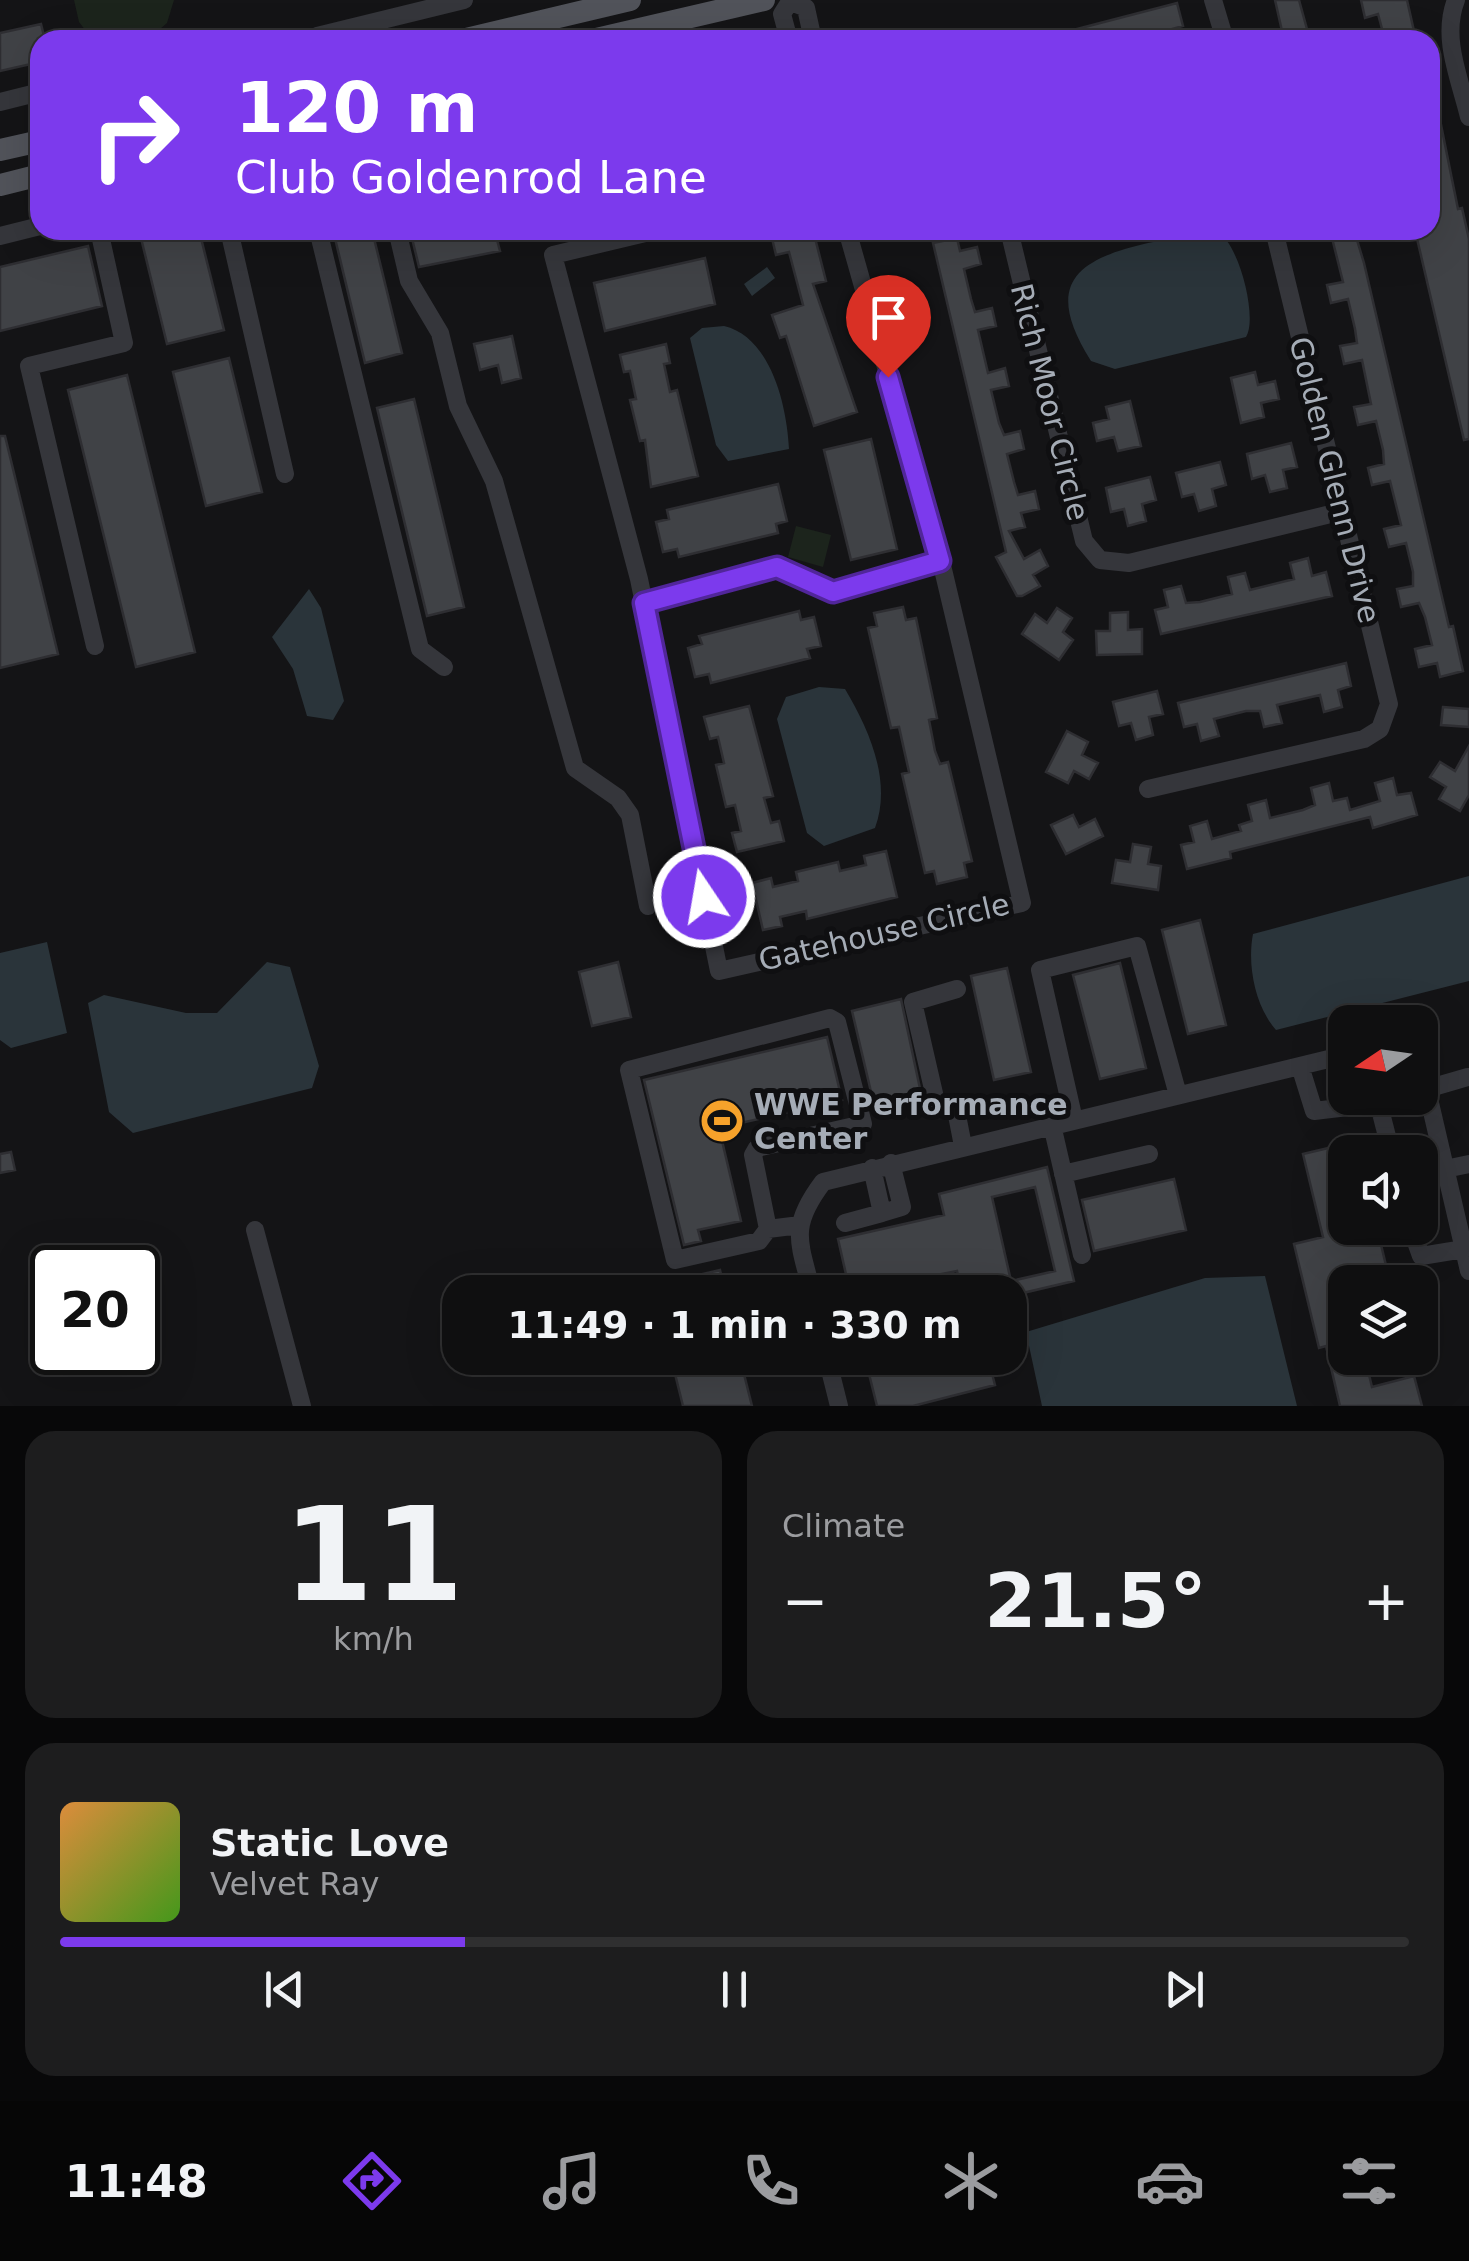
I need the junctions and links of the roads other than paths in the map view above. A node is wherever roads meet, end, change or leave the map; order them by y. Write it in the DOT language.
graph roads {
  1 [pos="464,0"];
  2 [pos="630,0"];
  3 [pos="764,0"];
  4 [pos="1213,0"];
  5 [pos="1456,0"];
  6 [pos="791,1"];
  7 [pos="591,5"];
  8 [pos="342,30"];
  9 [pos="499,30"];
  10 [pos="635,30"];
  11 [pos="786,30"];
  12 [pos="811,30"];
  13 [pos="1222,30"];
  14 [pos="30,94"];
  15 [pos="0,102"];
  16 [pos="1469,117"];
  17 [pos="30,142"];
  18 [pos="0,150"];
  19 [pos="30,228"];
  20 [pos="0,236"];
  21 [pos="101,240"];
  22 [pos="231,240"];
  23 [pos="320,240"];
  24 [pos="400,240"];
  25 [pos="616,240"];
  26 [pos="850,240"];
  27 [pos="1011,240"];
  28 [pos="1276,240"];
  29 [pos="285,474"];
  30 [pos="1343,511"];
  31 [pos="940,561"];
  32 [pos="644,603"];
  33 [pos="95,646"];
  34 [pos="444,667"];
  35 [pos="1148,789"];
  36 [pos="648,906"];
  37 [pos="958,989"];
  38 [pos="1328,1059"];
  39 [pos="1300,1066"];
  40 [pos="1468,1077"];
  41 [pos="1438,1084"];
  42 [pos="1178,1095"];
  43 [pos="1430,1115"];
  44 [pos="1074,1120"];
  45 [pos="1052,1125"];
  46 [pos="1387,1135"];
  47 [pos="963,1146"];
  48 [pos="1149,1154"];
  49 [pos="1469,1164"];
  50 [pos="882,1166"];
  51 [pos="1446,1169"];
  52 [pos="1063,1174"];
  53 [pos="845,1223"];
  54 [pos="800,1225"];
  55 [pos="768,1229"];
  56 [pos="255,1230"];
  57 [pos="1418,1245"];
  58 [pos="1464,1249"];
  59 [pos="1082,1255"];
  60 [pos="1469,1271"];
  61 [pos="809,1275"];
  62 [pos="831,1375"];
  63 [pos="302,1406"];
  64 [pos="839,1406"];
  1 -- 8 [label="street"];
  2 -- 7 [label="main road"];
  3 -- 10 [label="main road"];
  4 -- 13 [label="street"];
  5 -- 16 [label="street"];
  6 -- 11 [label="street"];
  6 -- 12 [label="street"];
  7 -- 9 [label="main road"];
  14 -- 15 [label="street"];
  17 -- 18 [label="main road"];
  19 -- 20 [label="street"];
  21 -- 33 [label="street"];
  22 -- 29 [label="street"];
  23 -- 34 [label="street"];
  24 -- 36 [label="street"];
  25 -- 32 [label="street, Gatehouse Circle"];
  26 -- 31 [label="street, Gatehouse Circle"];
  27 -- 30 [label="street, Rich Moor Circle"];
  28 -- 30 [label="street, Golden Glenn Drive"];
  30 -- 35 [label="street, Golden Glenn Drive"];
  31 -- 32 [label="street"];
  31 -- 32 [label="street, Gatehouse Circle"];
  37 -- 47 [label="street"];
  38 -- 39 [label="street"];
  39 -- 42 [label="street"];
  39 -- 46 [label="street"];
  40 -- 41 [label="street"];
  42 -- 44 [label="street"];
  42 -- 44 [label="street"];
  43 -- 51 [label="street"];
  44 -- 45 [label="street"];
  45 -- 47 [label="street"];
  45 -- 52 [label="street"];
  47 -- 50 [label="street"];
  48 -- 52 [label="street"];
  49 -- 51 [label="street"];
  50 -- 53 [label="street"];
  50 -- 54 [label="street"];
  51 -- 58 [label="street"];
  52 -- 59 [label="street"];
  54 -- 55 [label="street"];
  54 -- 61 [label="street"];
  55 -- 55 [label="street"];
  56 -- 63 [label="street"];
  57 -- 58 [label="street"];
  58 -- 60 [label="street"];
  62 -- 64 [label="street"];
}
